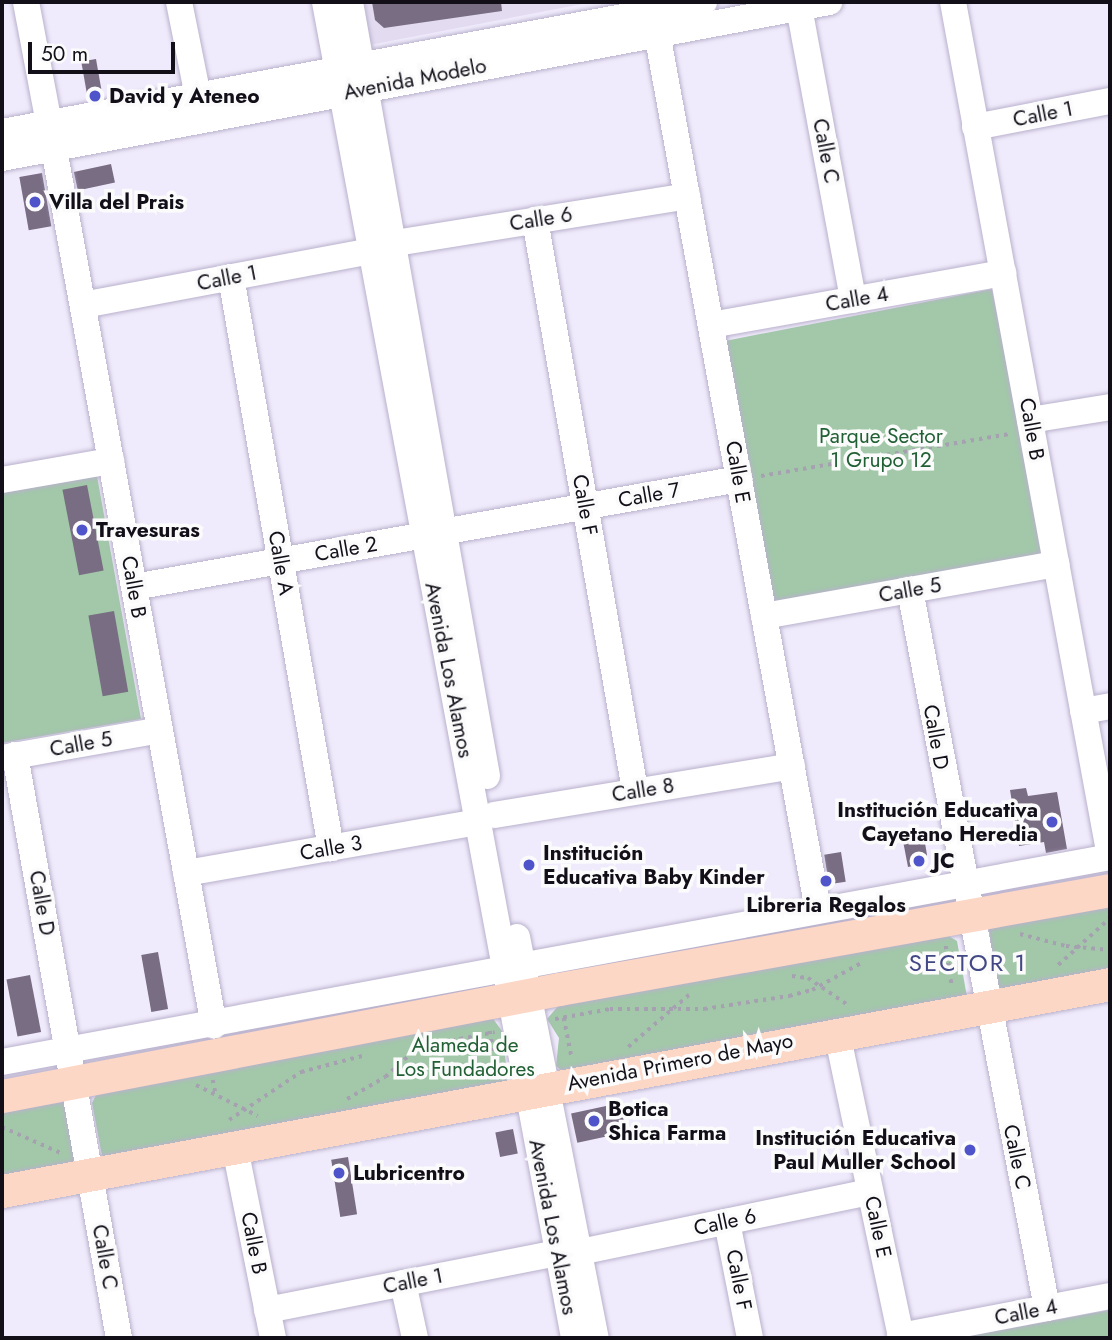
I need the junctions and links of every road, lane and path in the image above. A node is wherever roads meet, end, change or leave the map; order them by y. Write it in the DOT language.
graph roads {
  1 [pos="26,2"];
  2 [pos="180,2"];
  3 [pos="325,2"];
  4 [pos="351,2"];
  5 [pos="704,2"];
  6 [pos="829,2"];
  7 [pos="953,2"];
  8 [pos="798,4"];
  9 [pos="657,33"];
  10 [pos="353,79"];
  11 [pos="198,96"];
  12 [pos="1109,109"];
  13 [pos="975,128"];
  14 [pos="2,132"];
  15 [pos="51,136"];
  16 [pos="2,158"];
  17 [pos="687,196"];
  18 [pos="535,220"];
  19 [pos="383,247"];
  20 [pos="1003,273"];
  21 [pos="231,277"];
  22 [pos="853,300"];
  23 [pos="83,304"];
  24 [pos="711,325"];
  25 [pos="1110,407"];
  26 [pos="1031,425"];
  27 [pos="111,461"];
  28 [pos="739,479"];
  29 [pos="2,480"];
  30 [pos="585,506"];
  31 [pos="434,533"];
  32 [pos="280,561"];
  33 [pos="1056,564"];
  34 [pos="134,587"];
  35 [pos="909,590"];
  36 [pos="764,616"];
  37 [pos="1110,706"];
  38 [pos="1083,711"];
  39 [pos="160,730"];
  40 [pos="8,757"];
  41 [pos="792,766"];
  42 [pos="635,790"];
  43 [pos="485,819"];
  44 [pos="331,848"];
  45 [pos="1110,857"];
  46 [pos="186,873"];
  47 [pos="1110,890"];
  48 [pos="958,906"];
  49 [pos="818,910"];
  50 [pos="1110,918"];
  51 [pos="1052,970"];
  52 [pos="782,978"];
  53 [pos="1110,984"];
  54 [pos="704,990"];
  55 [pos="515,995"];
  56 [pos="971,1009"];
  57 [pos="845,1020"];
  58 [pos="214,1026"];
  59 [pos="69,1051"];
  60 [pos="618,1053"];
  61 [pos="2,1062"];
  62 [pos="74,1083"];
  63 [pos="184,1087"];
  64 [pos="538,1089"];
  65 [pos="2,1096"];
  66 [pos="344,1100"];
  67 [pos="266,1118"];
  68 [pos="235,1148"];
  69 [pos="91,1176"];
  70 [pos="2,1191"];
  71 [pos="870,1192"];
  72 [pos="727,1222"];
  73 [pos="569,1252"];
  74 [pos="403,1283"];
  75 [pos="1110,1296"];
  76 [pos="1047,1308"];
  77 [pos="267,1310"];
  78 [pos="900,1337"];
  79 [pos="119,1338"];
  80 [pos="273,1338"];
  81 [pos="415,1338"];
  82 [pos="574,1338"];
  83 [pos="596,1338"];
  84 [pos="750,1338"];
  1 -- 15 [label="street, Calle B"];
  2 -- 11 [label="street"];
  3 -- 10 [label="street, Avenida Los Alamos"];
  4 -- 10 [label="street, Avenida Los Alamos"];
  5 -- 10 [label="street, Avenida Modelo"];
  6 -- 8 [label="street, Avenida Modelo"];
  7 -- 13 [label="street, Calle B"];
  8 -- 9 [label="street, Avenida Modelo"];
  8 -- 22 [label="street, Calle C"];
  9 -- 10 [label="street, Avenida Modelo"];
  9 -- 17 [label="street, Calle E"];
  10 -- 11 [label="street, Avenida Modelo"];
  10 -- 15 [label="street, Avenida Modelo"];
  10 -- 19 [label="street, Avenida Los Alamos"];
  11 -- 15 [label="street, Avenida Modelo"];
  12 -- 13 [label="street, Calle 1"];
  13 -- 20 [label="street, Calle B"];
  14 -- 15 [label="street, Avenida Modelo"];
  15 -- 16 [label="street, Avenida Modelo"];
  15 -- 23 [label="street, Calle B"];
  17 -- 18 [label="street, Calle 6"];
  17 -- 24 [label="street, Calle E"];
  18 -- 19 [label="street, Calle 6"];
  18 -- 30 [label="street, Calle F"];
  19 -- 21 [label="street, Calle 1"];
  19 -- 31 [label="street, Avenida Los Alamos"];
  20 -- 22 [label="street, Calle 4"];
  20 -- 26 [label="street, Calle B"];
  21 -- 23 [label="street, Calle 1"];
  21 -- 32 [label="street, Calle A"];
  22 -- 24 [label="street, Calle 4"];
  23 -- 27 [label="street, Calle B"];
  24 -- 28 [label="street, Calle E"];
  25 -- 26 [label="street"];
  26 -- 28 [label="path"];
  26 -- 33 [label="street, Calle B"];
  27 -- 29 [label="street"];
  27 -- 34 [label="street, Calle B"];
  28 -- 30 [label="street, Calle 7"];
  28 -- 36 [label="street, Calle E"];
  30 -- 31 [label="street, Calle 7"];
  30 -- 42 [label="street, Calle F"];
  31 -- 32 [label="street, Calle 2"];
  31 -- 43 [label="street, Avenida Los Alamos"];
  32 -- 34 [label="street, Calle 2"];
  32 -- 44 [label="street, Calle A"];
  33 -- 35 [label="street, Calle 5"];
  33 -- 38 [label="street, Calle B"];
  34 -- 39 [label="street, Calle B"];
  35 -- 36 [label="street, Calle 5"];
  35 -- 48 [label="street, Calle D"];
  36 -- 41 [label="street, Calle E"];
  37 -- 38 [label="street"];
  38 -- 45 [label="street, Calle B"];
  39 -- 40 [label="street, Calle 5"];
  39 -- 46 [label="street, Calle B"];
  40 -- 59 [label="street, Calle D"];
  41 -- 42 [label="street, Calle 8"];
  41 -- 49 [label="street, Calle E"];
  42 -- 43 [label="street, Calle 8"];
  43 -- 44 [label="street, Calle 3"];
  43 -- 55 [label="street, Avenida Los Alamos"];
  44 -- 46 [label="street, Calle 3"];
  45 -- 48 [label="street"];
  46 -- 58 [label="street, Calle B"];
  47 -- 48 [label="main road"];
  48 -- 49 [label="street"];
  48 -- 55 [label="main road"];
  48 -- 56 [label="street, Calle D"];
  48 -- 56 [label="path"];
  49 -- 55 [label="street"];
  50 -- 51 [label="path"];
  52 -- 57 [label="path"];
  53 -- 56 [label="main road, Avenida Primero de Mayo"];
  54 -- 60 [label="path"];
  55 -- 58 [label="street"];
  55 -- 62 [label="main road"];
  55 -- 64 [label="street, Avenida Los Alamos"];
  55 -- 64 [label="path"];
  55 -- 64 [label="path"];
  55 -- 66 [label="path"];
  56 -- 57 [label="main road, Avenida Primero de Mayo"];
  56 -- 76 [label="street, Calle C"];
  57 -- 64 [label="main road, Avenida Primero de Mayo"];
  57 -- 71 [label="street, Calle E"];
  58 -- 59 [label="street"];
  59 -- 61 [label="street"];
  59 -- 62 [label="street, Calle D"];
  62 -- 65 [label="main road"];
  62 -- 69 [label="street, Calle C"];
  63 -- 67 [label="path"];
  64 -- 68 [label="main road, Avenida Primero de Mayo"];
  64 -- 73 [label="street, Avenida Los Alamos"];
  68 -- 69 [label="main road, Avenida Primero de Mayo"];
  68 -- 77 [label="street, Calle B"];
  69 -- 70 [label="main road, Avenida Primero de Mayo"];
  69 -- 79 [label="street, Calle C"];
  71 -- 72 [label="street, Calle 6"];
  71 -- 78 [label="street, Calle E"];
  72 -- 73 [label="street, Calle 6"];
  72 -- 84 [label="street, Calle F"];
  73 -- 74 [label="street, Calle 1"];
  73 -- 82 [label="street, Avenida Los Alamos"];
  73 -- 83 [label="street, Avenida Los Alamos"];
  74 -- 77 [label="street, Calle 1"];
  74 -- 81 [label="street"];
  75 -- 76 [label="street, Calle 4"];
  76 -- 78 [label="street, Calle 4"];
  77 -- 80 [label="street, Calle B"];
}
